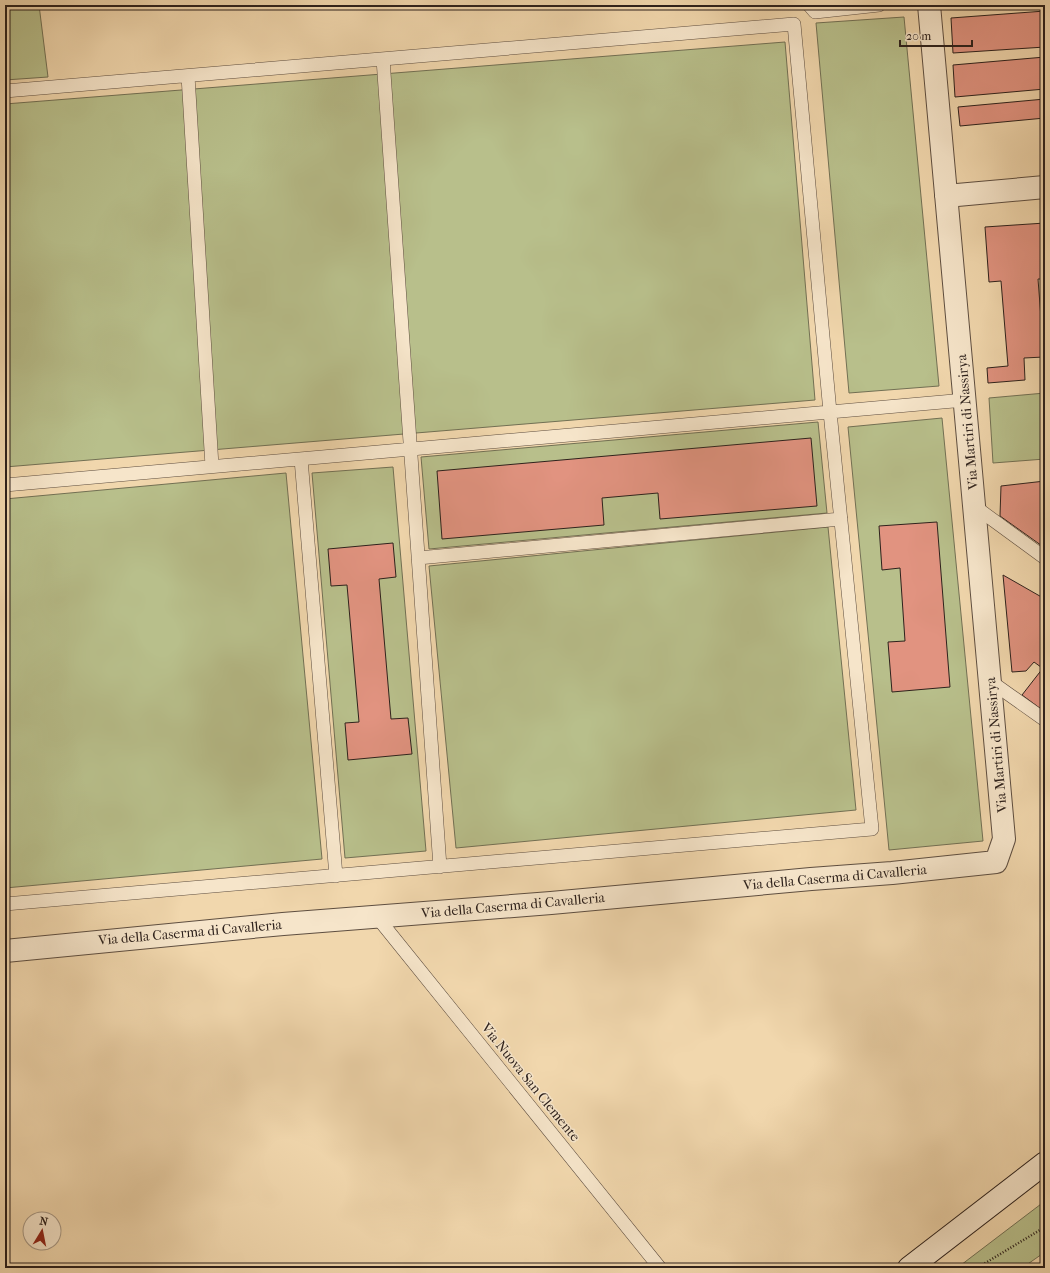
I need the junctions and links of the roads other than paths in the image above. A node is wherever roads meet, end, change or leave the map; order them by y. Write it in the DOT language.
graph roads {
  1 [pos="809,5"];
  2 [pos="878,5"];
  3 [pos="929,5"];
  4 [pos="383,59"];
  5 [pos="188,76"];
  6 [pos="5,91"];
  7 [pos="1045,187"];
  8 [pos="946,196"];
  9 [pos="965,400"];
  10 [pos="830,412"];
  11 [pos="410,449"];
  12 [pos="301,458"];
  13 [pos="212,466"];
  14 [pos="5,485"];
  15 [pos="974,506"];
  16 [pos="840,519"];
  17 [pos="418,558"];
  18 [pos="1045,558"];
  19 [pos="990,681"];
  20 [pos="1045,720"];
  21 [pos="1004,839"];
  22 [pos="440,867"];
  23 [pos="336,876"];
  24 [pos="5,904"];
  25 [pos="377,917"];
  26 [pos="5,951"];
  27 [pos="1045,1163"];
  28 [pos="660,1268"];
  29 [pos="909,1268"];
  1 -- 2 [label="lane"];
  3 -- 8 [label="street, Via Martiri di Nassirya"];
  4 -- 5 [label="lane"];
  4 -- 10 [label="lane"];
  4 -- 11 [label="lane"];
  5 -- 6 [label="lane"];
  5 -- 13 [label="lane"];
  7 -- 8 [label="street"];
  8 -- 9 [label="street, Via Martiri di Nassirya"];
  9 -- 10 [label="lane"];
  9 -- 15 [label="street, Via Martiri di Nassirya"];
  10 -- 11 [label="lane"];
  10 -- 16 [label="lane"];
  11 -- 12 [label="lane"];
  11 -- 17 [label="lane"];
  12 -- 13 [label="lane"];
  12 -- 23 [label="lane"];
  13 -- 14 [label="lane"];
  15 -- 18 [label="lane"];
  15 -- 19 [label="street, Via Martiri di Nassirya"];
  16 -- 17 [label="lane"];
  16 -- 22 [label="lane"];
  17 -- 22 [label="lane"];
  19 -- 20 [label="lane"];
  19 -- 21 [label="street, Via Martiri di Nassirya"];
  21 -- 25 [label="street, Via della Caserma di Cavalleria"];
  22 -- 23 [label="lane"];
  23 -- 24 [label="lane"];
  25 -- 26 [label="street, Via della Caserma di Cavalleria"];
  25 -- 28 [label="lane, Via Nuova San Clemente"];
  27 -- 29 [label="street"];
}
